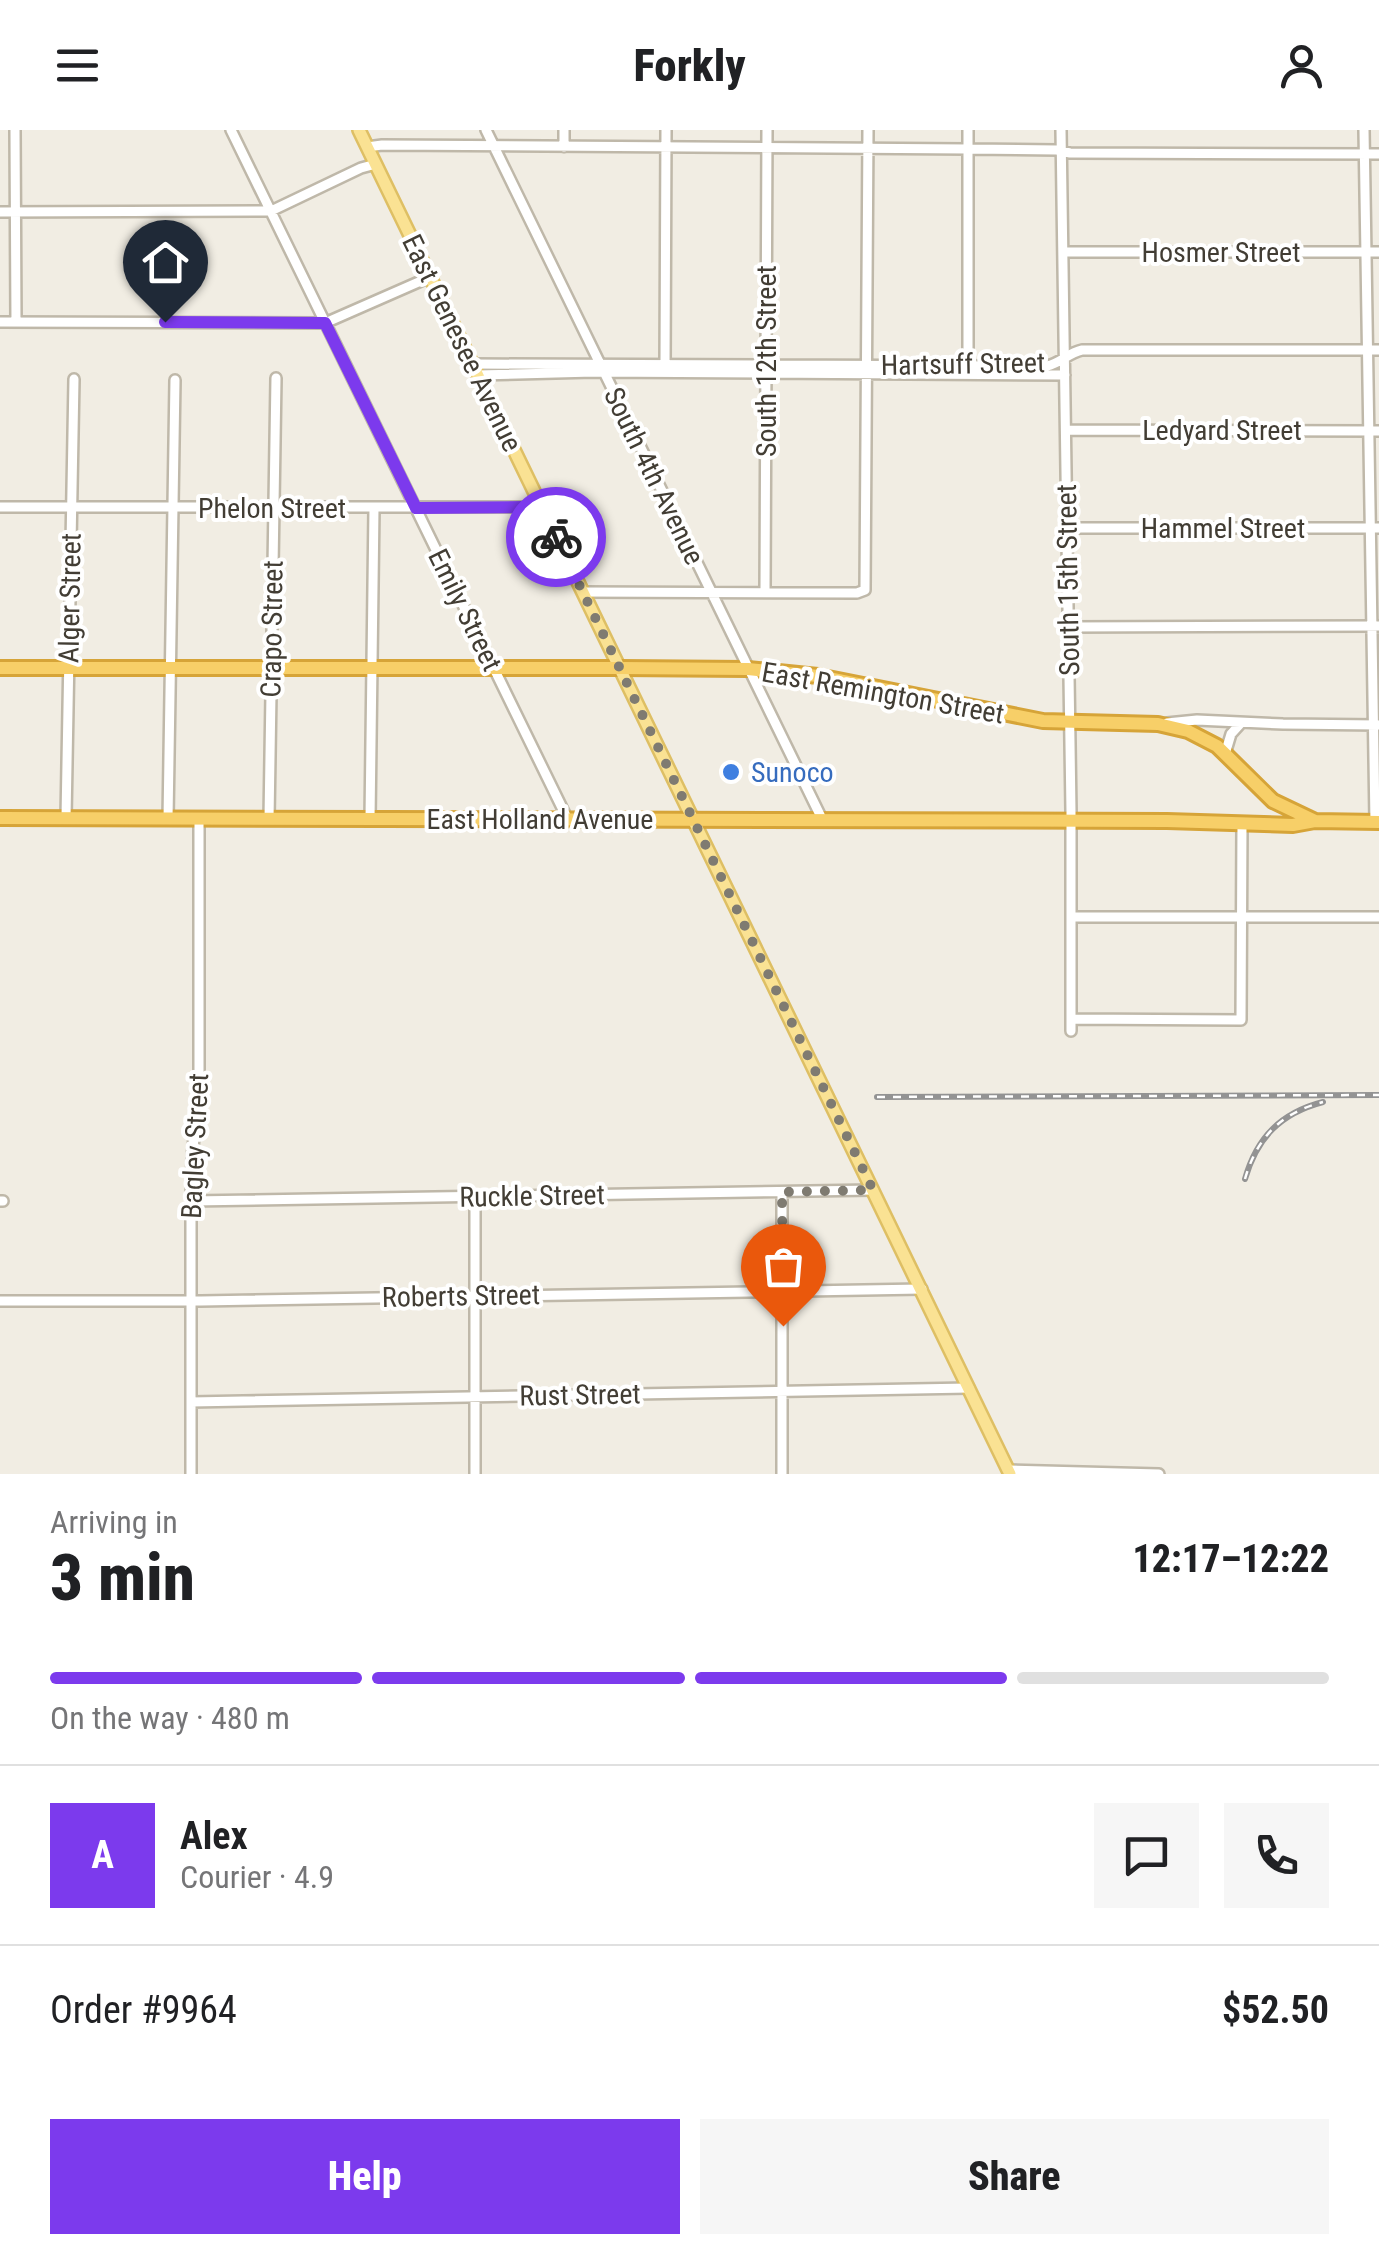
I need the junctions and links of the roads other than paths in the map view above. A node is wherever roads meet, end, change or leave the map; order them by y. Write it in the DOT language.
graph roads {
  1 [pos="16,130"];
  2 [pos="231,130"];
  3 [pos="359,130"];
  4 [pos="486,130"];
  5 [pos="564,130"];
  6 [pos="666,130"];
  7 [pos="767,130"];
  8 [pos="868,130"];
  9 [pos="968,130"];
  10 [pos="1062,130"];
  11 [pos="1364,130"];
  12 [pos="367,146"];
  13 [pos="564,146"];
  14 [pos="494,147"];
  15 [pos="666,148"];
  16 [pos="767,148"];
  17 [pos="868,148"];
  18 [pos="968,149"];
  19 [pos="1062,152"];
  20 [pos="1364,154"];
  21 [pos="1379,154"];
  22 [pos="376,164"];
  23 [pos="271,210"];
  24 [pos="0,212"];
  25 [pos="16,212"];
  26 [pos="1063,252"];
  27 [pos="1365,252"];
  28 [pos="1379,252"];
  29 [pos="430,276"];
  30 [pos="0,322"];
  31 [pos="16,322"];
  32 [pos="325,323"];
  33 [pos="1367,350"];
  34 [pos="1379,350"];
  35 [pos="1065,358"];
  36 [pos="602,368"];
  37 [pos="664,368"];
  38 [pos="766,369"];
  39 [pos="867,369"];
  40 [pos="968,369"];
  41 [pos="476,370"];
  42 [pos="1064,374"];
  43 [pos="74,378"];
  44 [pos="276,378"];
  45 [pos="175,380"];
  46 [pos="1066,430"];
  47 [pos="1374,431"];
  48 [pos="0,506"];
  49 [pos="72,507"];
  50 [pos="172,507"];
  51 [pos="274,508"];
  52 [pos="374,508"];
  53 [pos="416,508"];
  54 [pos="543,510"];
  55 [pos="1067,528"];
  56 [pos="1374,528"];
  57 [pos="710,591"];
  58 [pos="765,591"];
  59 [pos="583,592"];
  60 [pos="1375,626"];
  61 [pos="1069,627"];
  62 [pos="0,668"];
  63 [pos="69,668"];
  64 [pos="170,668"];
  65 [pos="272,668"];
  66 [pos="620,668"];
  67 [pos="373,669"];
  68 [pos="494,670"];
  69 [pos="748,670"];
  70 [pos="1070,724"];
  71 [pos="1158,724"];
  72 [pos="1241,724"];
  73 [pos="1376,725"];
  74 [pos="1225,754"];
  75 [pos="0,818"];
  76 [pos="66,818"];
  77 [pos="168,818"];
  78 [pos="200,819"];
  79 [pos="269,819"];
  80 [pos="370,819"];
  81 [pos="568,820"];
  82 [pos="695,820"];
  83 [pos="823,821"];
  84 [pos="1072,821"];
  85 [pos="1315,821"];
  86 [pos="1377,822"];
  87 [pos="1242,824"];
  88 [pos="1071,917"];
  89 [pos="1241,917"];
  90 [pos="1379,917"];
  91 [pos="873,1190"];
  92 [pos="782,1192"];
  93 [pos="475,1196"];
  94 [pos="191,1201"];
  95 [pos="922,1288"];
  96 [pos="782,1290"];
  97 [pos="474,1296"];
  98 [pos="0,1301"];
  99 [pos="192,1302"];
  100 [pos="970,1388"];
  101 [pos="783,1392"];
  102 [pos="474,1397"];
  103 [pos="191,1402"];
  104 [pos="1010,1472"];
  105 [pos="191,1474"];
  106 [pos="474,1474"];
  107 [pos="782,1474"];
  108 [pos="1131,1474"];
  109 [pos="1160,1474"];
  1 -- 25 [label="street"];
  2 -- 23 [label="street, Emily Street"];
  3 -- 12 [label="main road, East Genesee Avenue"];
  4 -- 14 [label="street, South 4th Avenue"];
  5 -- 13 [label="street"];
  6 -- 15 [label="street"];
  7 -- 16 [label="street, South 12th Street"];
  8 -- 17 [label="street"];
  9 -- 18 [label="street"];
  10 -- 19 [label="street, South 15th Street"];
  11 -- 20 [label="street"];
  12 -- 14 [label="street"];
  12 -- 22 [label="main road, East Genesee Avenue"];
  13 -- 14 [label="street"];
  13 -- 15 [label="street"];
  14 -- 36 [label="street, South 4th Avenue"];
  15 -- 16 [label="street"];
  15 -- 37 [label="street"];
  16 -- 17 [label="street"];
  16 -- 38 [label="street, South 12th Street"];
  17 -- 18 [label="street"];
  17 -- 39 [label="street"];
  18 -- 19 [label="street"];
  18 -- 40 [label="street"];
  19 -- 20 [label="street"];
  19 -- 26 [label="street, South 15th Street"];
  20 -- 21 [label="street"];
  20 -- 27 [label="street"];
  22 -- 23 [label="street"];
  22 -- 29 [label="main road, East Genesee Avenue"];
  23 -- 25 [label="street"];
  23 -- 32 [label="street, Emily Street"];
  24 -- 25 [label="street"];
  25 -- 31 [label="street"];
  26 -- 27 [label="street, Hosmer Street"];
  26 -- 35 [label="street, South 15th Street"];
  27 -- 28 [label="street, Hosmer Street"];
  27 -- 33 [label="street"];
  29 -- 32 [label="street"];
  29 -- 41 [label="main road, East Genesee Avenue"];
  30 -- 31 [label="street"];
  31 -- 32 [label="street"];
  32 -- 53 [label="street, Emily Street"];
  33 -- 34 [label="street, Hartsuff Street"];
  33 -- 35 [label="street, Hartsuff Street"];
  33 -- 47 [label="street"];
  35 -- 40 [label="street, Hartsuff Street"];
  35 -- 42 [label="street, South 15th Street"];
  36 -- 37 [label="street, Hartsuff Street"];
  36 -- 41 [label="street, Hartsuff Street"];
  36 -- 57 [label="street, South 4th Avenue"];
  37 -- 38 [label="street, Hartsuff Street"];
  38 -- 39 [label="street, Hartsuff Street"];
  38 -- 58 [label="street, South 12th Street"];
  39 -- 40 [label="street, Hartsuff Street"];
  39 -- 58 [label="street"];
  40 -- 42 [label="street, Hartsuff Street"];
  41 -- 54 [label="main road, East Genesee Avenue"];
  42 -- 46 [label="street, South 15th Street"];
  43 -- 49 [label="street, Alger Street"];
  44 -- 51 [label="street, Crapo Street"];
  45 -- 50 [label="street"];
  46 -- 47 [label="street, Ledyard Street"];
  46 -- 55 [label="street, South 15th Street"];
  47 -- 56 [label="street"];
  48 -- 49 [label="street, Phelon Street"];
  49 -- 50 [label="street, Phelon Street"];
  49 -- 63 [label="street, Alger Street"];
  50 -- 51 [label="street, Phelon Street"];
  50 -- 64 [label="street"];
  51 -- 52 [label="street, Phelon Street"];
  51 -- 65 [label="street, Crapo Street"];
  52 -- 53 [label="street, Phelon Street"];
  52 -- 67 [label="street"];
  53 -- 54 [label="street, Phelon Street"];
  53 -- 68 [label="street, Emily Street"];
  54 -- 59 [label="main road, East Genesee Avenue"];
  55 -- 56 [label="street, Hammel Street"];
  55 -- 61 [label="street, South 15th Street"];
  56 -- 60 [label="street"];
  57 -- 58 [label="street"];
  57 -- 59 [label="street"];
  57 -- 69 [label="street, South 4th Avenue"];
  59 -- 66 [label="main road, East Genesee Avenue"];
  60 -- 61 [label="street"];
  60 -- 73 [label="street"];
  61 -- 70 [label="street, South 15th Street"];
  62 -- 63 [label="highway, East Remington Street"];
  63 -- 64 [label="highway, East Remington Street"];
  63 -- 76 [label="street, Alger Street"];
  64 -- 65 [label="highway, East Remington Street"];
  64 -- 77 [label="street"];
  65 -- 67 [label="highway, East Remington Street"];
  65 -- 79 [label="street, Crapo Street"];
  66 -- 68 [label="highway, East Remington Street"];
  66 -- 69 [label="highway, East Remington Street"];
  66 -- 82 [label="main road, East Genesee Avenue"];
  67 -- 68 [label="highway, East Remington Street"];
  67 -- 80 [label="street"];
  68 -- 81 [label="street, Emily Street"];
  69 -- 70 [label="highway, East Remington Street"];
  69 -- 83 [label="street, South 4th Avenue"];
  70 -- 71 [label="highway, East Remington Street"];
  70 -- 84 [label="street, South 15th Street"];
  71 -- 72 [label="street"];
  71 -- 74 [label="highway, East Remington Street"];
  72 -- 73 [label="street"];
  72 -- 74 [label="street"];
  73 -- 86 [label="street"];
  74 -- 85 [label="highway, East Remington Street"];
  75 -- 76 [label="highway, East Holland Avenue"];
  76 -- 77 [label="highway, East Holland Avenue"];
  77 -- 78 [label="highway, East Holland Avenue"];
  78 -- 79 [label="highway, East Holland Avenue"];
  78 -- 94 [label="street, Bagley Street"];
  79 -- 80 [label="highway, East Holland Avenue"];
  80 -- 81 [label="highway, East Holland Avenue"];
  81 -- 82 [label="highway, East Holland Avenue"];
  82 -- 83 [label="highway, East Holland Avenue"];
  82 -- 91 [label="main road, East Genesee Avenue"];
  83 -- 84 [label="highway, East Holland Avenue"];
  84 -- 87 [label="highway, East Holland Avenue"];
  84 -- 88 [label="street, South 15th Street"];
  85 -- 86 [label="highway, East Holland Avenue"];
  85 -- 87 [label="highway, East Holland Avenue"];
  87 -- 89 [label="street"];
  88 -- 89 [label="street"];
  88 -- 89 [label="street, South 15th Street"];
  89 -- 90 [label="street"];
  91 -- 92 [label="street, Ruckle Street"];
  91 -- 95 [label="main road, East Genesee Avenue"];
  92 -- 93 [label="street, Ruckle Street"];
  92 -- 96 [label="street"];
  93 -- 94 [label="street, Ruckle Street"];
  93 -- 97 [label="street"];
  94 -- 99 [label="street, Bagley Street"];
  95 -- 96 [label="street, Roberts Street"];
  95 -- 100 [label="main road, East Genesee Avenue"];
  96 -- 97 [label="street, Roberts Street"];
  96 -- 101 [label="street"];
  97 -- 99 [label="street, Roberts Street"];
  97 -- 102 [label="street"];
  98 -- 99 [label="street, Roberts Street"];
  99 -- 103 [label="street, Bagley Street"];
  100 -- 101 [label="street, Rust Street"];
  100 -- 104 [label="main road, East Genesee Avenue"];
  101 -- 102 [label="street, Rust Street"];
  101 -- 107 [label="street"];
  102 -- 103 [label="street, Rust Street"];
  102 -- 106 [label="street"];
  103 -- 105 [label="street, Bagley Street"];
  104 -- 108 [label="street"];
  108 -- 109 [label="street"];
}
